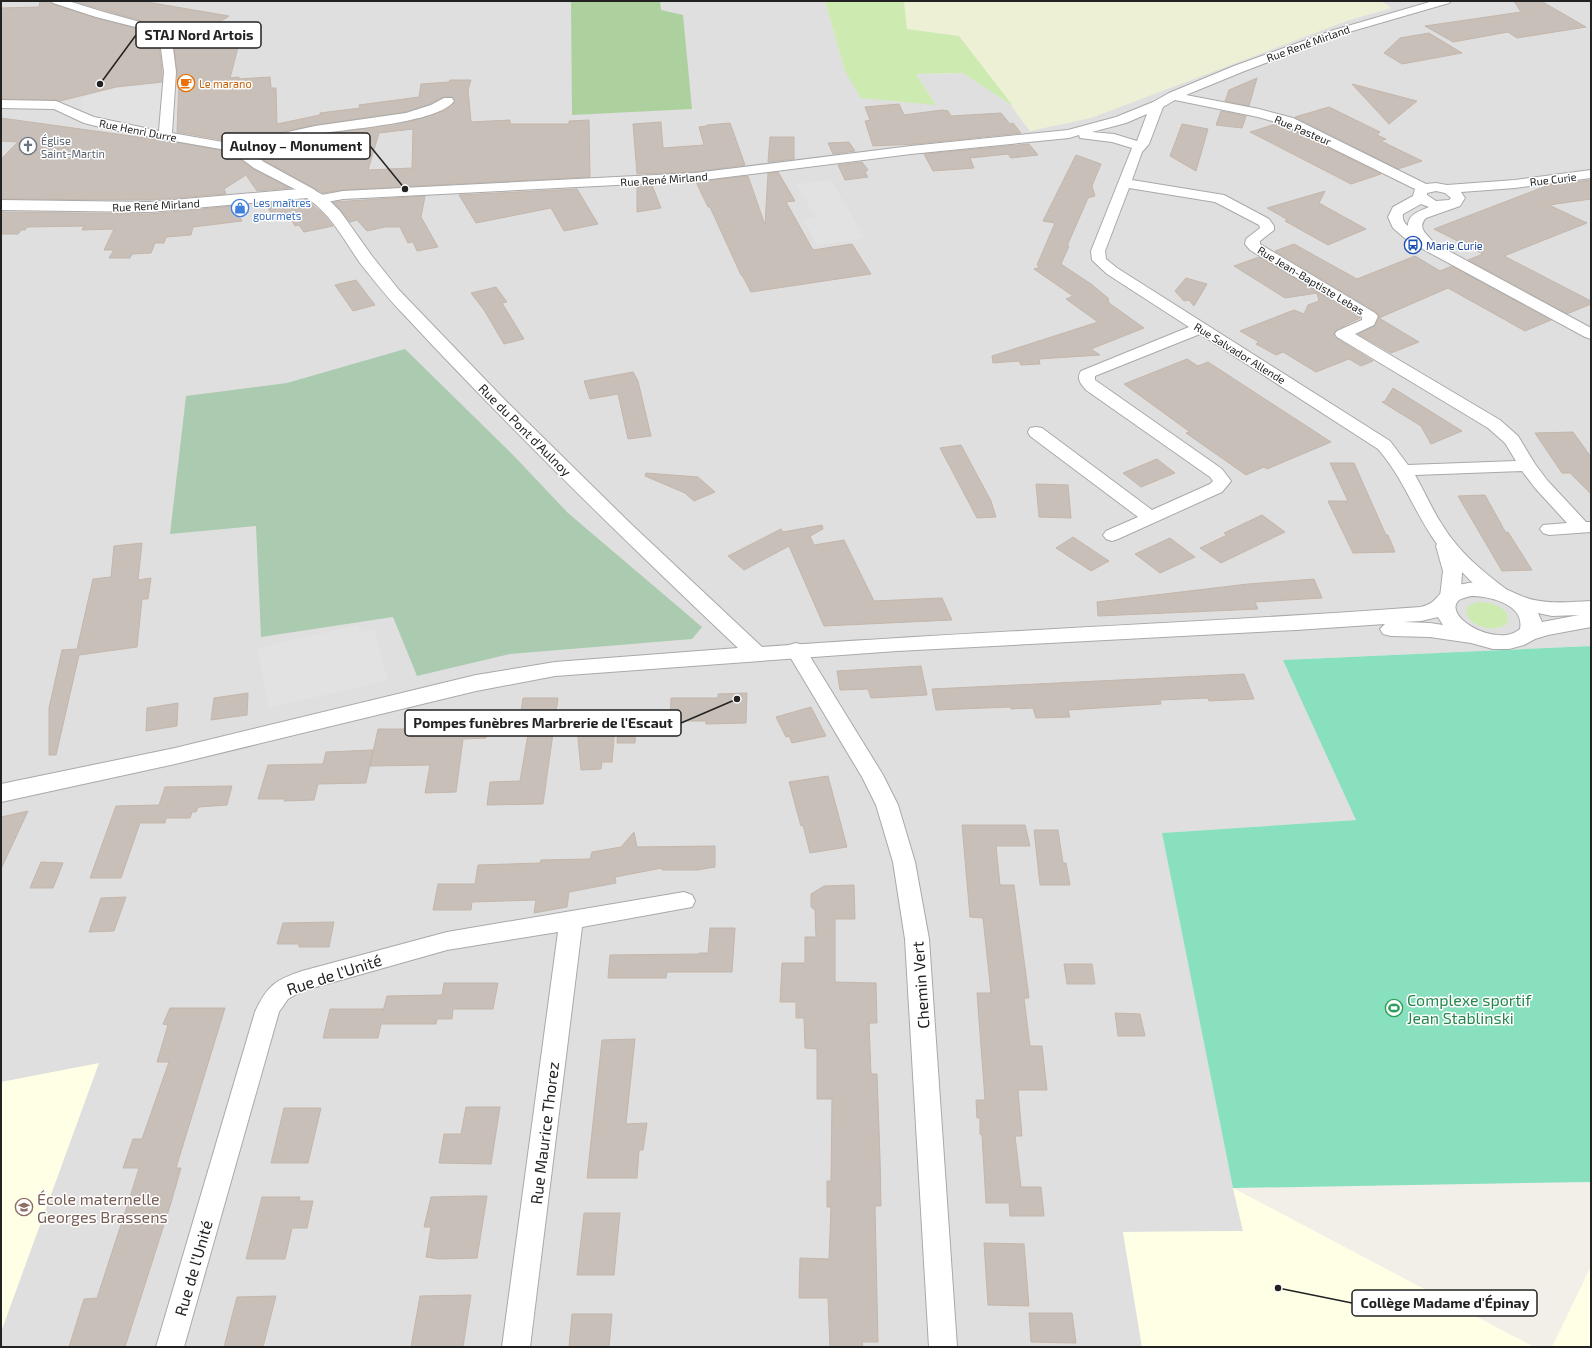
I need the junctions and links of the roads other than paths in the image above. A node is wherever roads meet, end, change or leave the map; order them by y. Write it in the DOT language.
graph roads {
  1 [pos="58,1"];
  2 [pos="1445,1"];
  3 [pos="1173,96"];
  4 [pos="448,100"];
  5 [pos="1,104"];
  6 [pos="1157,105"];
  7 [pos="1116,120"];
  8 [pos="1146,133"];
  9 [pos="1069,134"];
  10 [pos="166,135"];
  11 [pos="1006,140"];
  12 [pos="234,148"];
  13 [pos="1134,148"];
  14 [pos="1591,174"];
  15 [pos="1124,184"];
  16 [pos="1515,184"];
  17 [pos="1445,189"];
  18 [pos="1422,192"];
  19 [pos="315,196"];
  20 [pos="1452,203"];
  21 [pos="1,205"];
  22 [pos="1431,248"];
  23 [pos="1201,328"];
  24 [pos="1591,334"];
  25 [pos="1036,432"];
  26 [pos="1527,466"];
  27 [pos="1404,470"];
  28 [pos="1151,518"];
  29 [pos="1586,527"];
  30 [pos="1548,529"];
  31 [pos="1112,535"];
  32 [pos="1443,540"];
  33 [pos="1508,597"];
  34 [pos="1448,601"];
  35 [pos="1591,608"];
  36 [pos="1591,620"];
  37 [pos="1296,623"];
  38 [pos="1526,634"];
  39 [pos="1476,638"];
  40 [pos="796,650"];
  41 [pos="756,653"];
  42 [pos="1,793"];
  43 [pos="684,901"];
  44 [pos="571,919"];
  45 [pos="170,1347"];
  46 [pos="516,1347"];
  47 [pos="944,1347"];
  1 -- 10 [label="street"];
  2 -- 3 [label="street, Rue René Mirland"];
  3 -- 6 [label="street, Rue René Mirland"];
  3 -- 7 [label="street, Rue René Mirland"];
  3 -- 18 [label="street, Rue Pasteur"];
  4 -- 12 [label="street"];
  5 -- 10 [label="street, Rue Henri Durre"];
  6 -- 7 [label="street, Rue René Mirland"];
  6 -- 8 [label="street, Rue Salvador Allende"];
  7 -- 8 [label="street"];
  7 -- 9 [label="street, Rue René Mirland"];
  7 -- 11 [label="street, Rue René Mirland"];
  7 -- 13 [label="street"];
  8 -- 13 [label="street, Rue Salvador Allende"];
  9 -- 11 [label="street, Rue René Mirland"];
  9 -- 13 [label="street, Rue René Mirland"];
  10 -- 12 [label="street, Rue Henri Durre"];
  11 -- 19 [label="street, Rue René Mirland"];
  12 -- 19 [label="street, Rue Henri Durre"];
  13 -- 15 [label="street, Rue Salvador Allende"];
  14 -- 16 [label="street, Rue Curie"];
  15 -- 23 [label="street, Rue Salvador Allende"];
  15 -- 26 [label="street, Rue Jean-Baptiste Lebas"];
  16 -- 17 [label="street, Rue Curie"];
  16 -- 20 [label="street, Rue Curie"];
  17 -- 18 [label="street, Rue Pasteur"];
  17 -- 20 [label="street"];
  18 -- 20 [label="street, Rue Pasteur"];
  18 -- 22 [label="street"];
  19 -- 21 [label="street, Rue René Mirland"];
  19 -- 41 [label="street, Rue du Pont d'Aulnoy"];
  20 -- 22 [label="street"];
  22 -- 24 [label="street"];
  23 -- 27 [label="street, Rue Salvador Allende"];
  23 -- 28 [label="street"];
  25 -- 28 [label="street"];
  26 -- 27 [label="street"];
  26 -- 29 [label="street, Rue Jean-Baptiste Lebas"];
  27 -- 32 [label="street, Rue Salvador Allende"];
  28 -- 31 [label="street"];
  29 -- 30 [label="street, Rue Jean-Baptiste Lebas"];
  32 -- 33 [label="street"];
  32 -- 34 [label="street"];
  33 -- 34 [label="street"];
  33 -- 35 [label="street"];
  33 -- 38 [label="street"];
  34 -- 37 [label="street"];
  34 -- 39 [label="street"];
  36 -- 38 [label="street"];
  37 -- 39 [label="street"];
  37 -- 40 [label="street"];
  38 -- 39 [label="street"];
  40 -- 41 [label="street"];
  40 -- 47 [label="street, Chemin Vert"];
  41 -- 42 [label="street"];
  43 -- 44 [label="street, Rue de l'Unité"];
  44 -- 45 [label="street, Rue de l'Unité"];
  44 -- 46 [label="street, Rue Maurice Thorez"];
}
